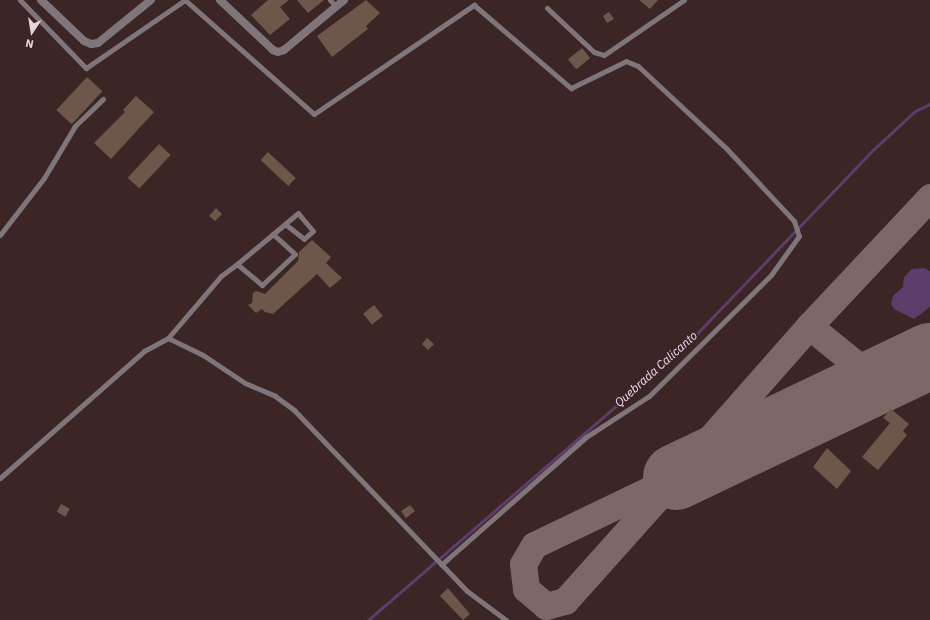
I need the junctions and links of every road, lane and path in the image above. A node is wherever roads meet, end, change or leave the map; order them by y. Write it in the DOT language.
graph roads {
  1 [pos="20,0"];
  2 [pos="41,0"];
  3 [pos="151,0"];
  4 [pos="220,0"];
  5 [pos="344,0"];
  6 [pos="684,0"];
  7 [pos="333,3"];
  8 [pos="547,8"];
  9 [pos="103,99"];
  10 [pos="285,224"];
  11 [pos="273,234"];
  12 [pos="0,235"];
  13 [pos="238,264"];
  14 [pos="168,338"];
  15 [pos="0,478"];
  16 [pos="441,565"];
  17 [pos="506,620"];
  1 -- 16 [label="lane"];
  2 -- 3 [label="street"];
  4 -- 7 [label="street"];
  5 -- 7 [label="street"];
  6 -- 8 [label="lane"];
  9 -- 12 [label="lane"];
  10 -- 10 [label="lane"];
  10 -- 11 [label="lane"];
  11 -- 13 [label="lane"];
  11 -- 13 [label="lane"];
  13 -- 14 [label="lane"];
  14 -- 15 [label="lane"];
  14 -- 16 [label="lane"];
  16 -- 17 [label="lane"];
}
